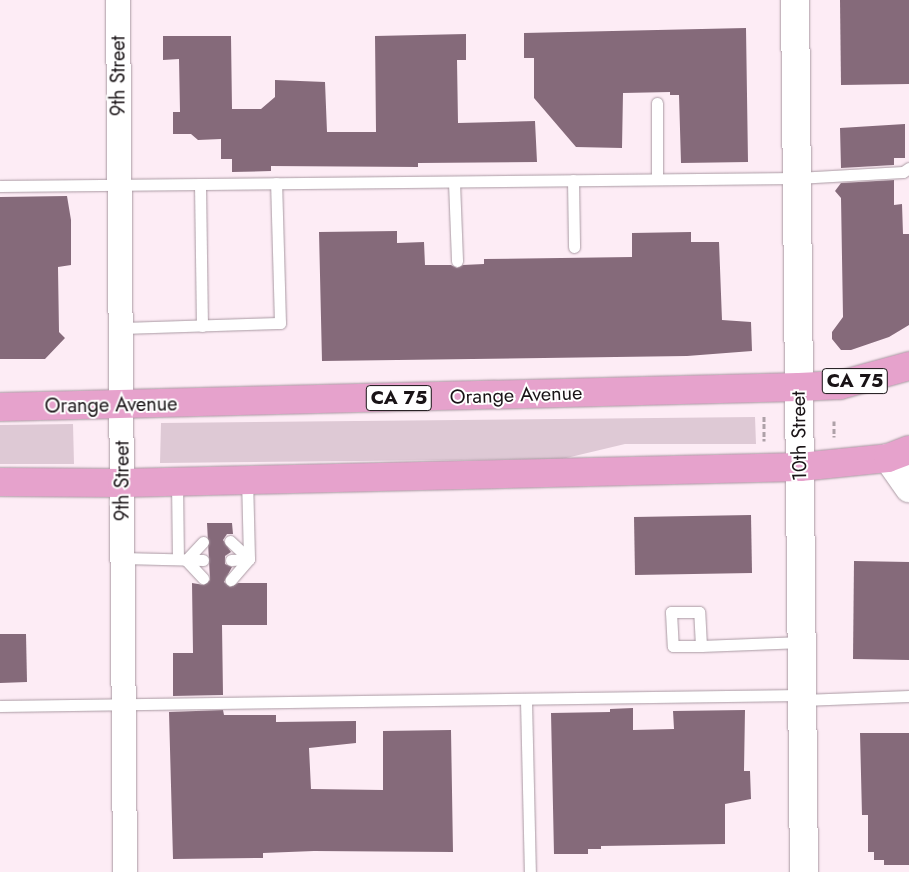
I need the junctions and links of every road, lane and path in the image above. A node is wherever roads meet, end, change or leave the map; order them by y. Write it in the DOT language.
graph roads {
  1 [pos="118,0"];
  2 [pos="795,0"];
  3 [pos="657,103"];
  4 [pos="909,168"];
  5 [pos="797,178"];
  6 [pos="657,179"];
  7 [pos="573,180"];
  8 [pos="454,182"];
  9 [pos="276,183"];
  10 [pos="200,184"];
  11 [pos="119,185"];
  12 [pos="0,186"];
  13 [pos="574,247"];
  14 [pos="457,261"];
  15 [pos="202,326"];
  16 [pos="120,328"];
  17 [pos="909,366"];
  18 [pos="799,387"];
  19 [pos="0,406"];
  20 [pos="121,406"];
  21 [pos="764,416"];
  22 [pos="764,446"];
  23 [pos="898,454"];
  24 [pos="800,467"];
  25 [pos="247,479"];
  26 [pos="176,481"];
  27 [pos="0,482"];
  28 [pos="122,483"];
  29 [pos="909,488"];
  30 [pos="230,541"];
  31 [pos="203,542"];
  32 [pos="122,558"];
  33 [pos="249,559"];
  34 [pos="182,560"];
  35 [pos="204,560"];
  36 [pos="231,560"];
  37 [pos="204,578"];
  38 [pos="231,580"];
  39 [pos="802,642"];
  40 [pos="701,646"];
  41 [pos="909,696"];
  42 [pos="802,698"];
  43 [pos="526,700"];
  44 [pos="124,705"];
  45 [pos="0,706"];
  46 [pos="125,872"];
  47 [pos="530,872"];
  48 [pos="804,872"];
  1 -- 11 [label="street, 9th Street"];
  2 -- 5 [label="street, 10th Street"];
  3 -- 6 [label="lane"];
  4 -- 5 [label="lane"];
  5 -- 6 [label="lane"];
  5 -- 18 [label="street, 10th Street"];
  6 -- 7 [label="lane"];
  7 -- 8 [label="lane"];
  7 -- 13 [label="lane"];
  8 -- 9 [label="lane"];
  8 -- 14 [label="lane"];
  9 -- 10 [label="lane"];
  9 -- 15 [label="lane"];
  10 -- 11 [label="lane"];
  10 -- 15 [label="lane"];
  11 -- 12 [label="lane"];
  11 -- 16 [label="street, 9th Street"];
  15 -- 16 [label="lane"];
  16 -- 20 [label="street, 9th Street"];
  17 -- 18 [label="highway, Orange Avenue / CA 75"];
  18 -- 20 [label="highway, Orange Avenue / CA 75"];
  18 -- 24 [label="street, 10th Street"];
  19 -- 20 [label="highway, Orange Avenue / CA 75"];
  20 -- 28 [label="street, 9th Street"];
  21 -- 22 [label="path"];
  23 -- 24 [label="highway"];
  23 -- 29 [label="street"];
  24 -- 25 [label="highway"];
  24 -- 39 [label="street, 10th Street"];
  25 -- 26 [label="highway"];
  25 -- 33 [label="lane"];
  26 -- 28 [label="highway"];
  26 -- 34 [label="lane"];
  27 -- 28 [label="highway"];
  28 -- 32 [label="street, 9th Street"];
  30 -- 33 [label="lane"];
  31 -- 34 [label="lane"];
  32 -- 34 [label="lane"];
  32 -- 44 [label="street, 9th Street"];
  33 -- 36 [label="lane"];
  33 -- 38 [label="lane"];
  34 -- 35 [label="lane"];
  34 -- 37 [label="lane"];
  39 -- 40 [label="lane"];
  39 -- 42 [label="street, 10th Street"];
  41 -- 42 [label="lane"];
  42 -- 43 [label="lane"];
  42 -- 48 [label="street, 10th Street"];
  43 -- 44 [label="lane"];
  43 -- 47 [label="lane"];
  44 -- 45 [label="lane"];
  44 -- 46 [label="street, 9th Street"];
}
